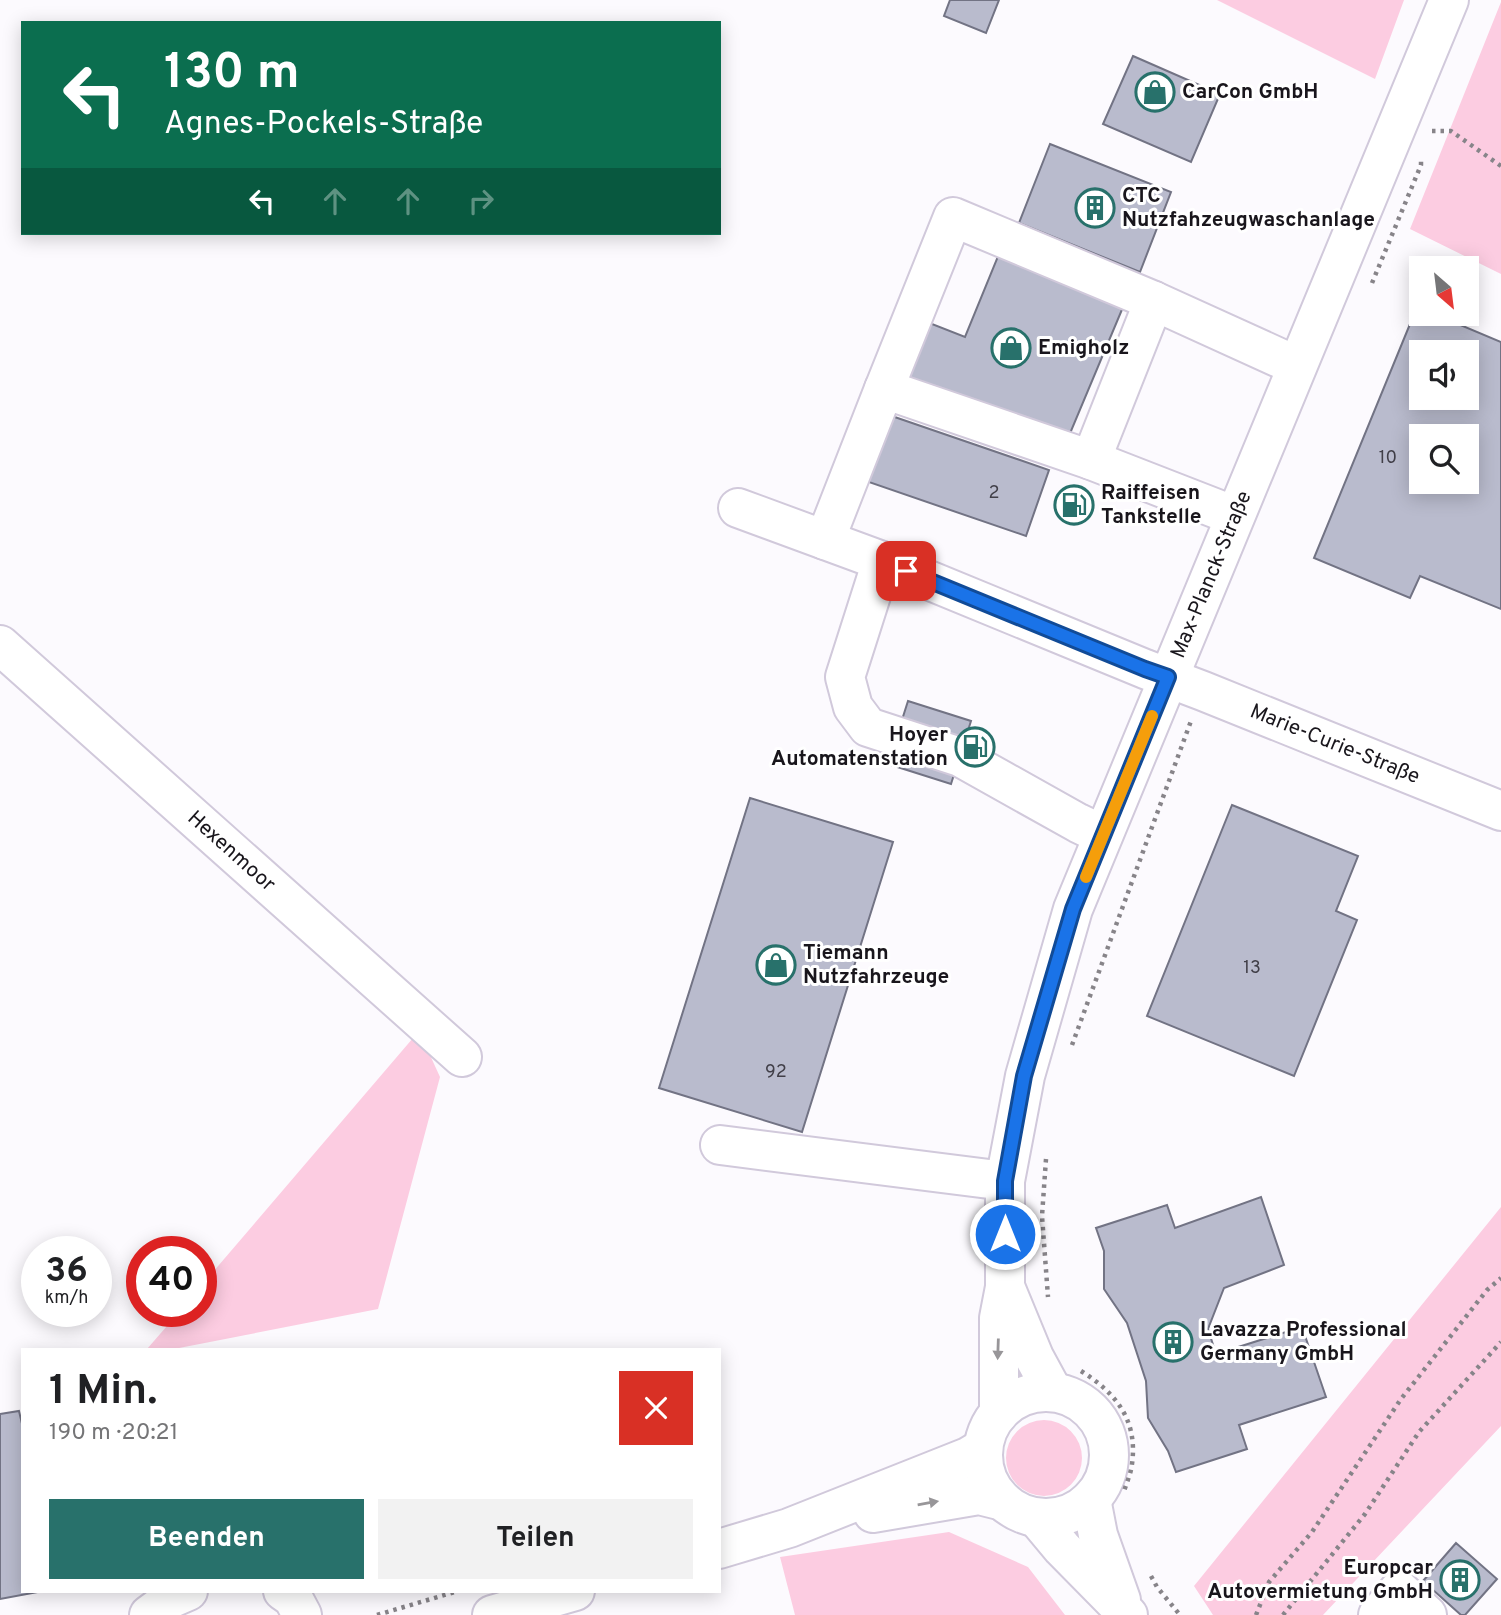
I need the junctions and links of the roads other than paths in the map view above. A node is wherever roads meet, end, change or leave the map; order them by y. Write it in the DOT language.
graph roads {
  1 [pos="1448,0"];
  2 [pos="1154,301"];
  3 [pos="1297,366"];
  4 [pos="884,389"];
  5 [pos="1091,460"];
  6 [pos="738,508"];
  7 [pos="1235,516"];
  8 [pos="825,540"];
  9 [pos="882,561"];
  10 [pos="0,645"];
  11 [pos="1168,677"];
  12 [pos="1501,811"];
  13 [pos="1103,835"];
  14 [pos="462,1057"];
  15 [pos="720,1144"];
  16 [pos="1005,1181"];
  17 [pos="1005,1287"];
  18 [pos="1065,1380"];
  19 [pos="999,1413"];
  20 [pos="983,1448"];
  21 [pos="1107,1497"];
  22 [pos="1003,1501"];
  23 [pos="1037,1518"];
  24 [pos="789,1528"];
  25 [pos="721,1548"];
  26 [pos="183,1593"];
  27 [pos="286,1593"];
  28 [pos="568,1593"];
  29 [pos="1126,1612"];
  30 [pos="149,1615"];
  31 [pos="302,1615"];
  32 [pos="492,1615"];
  33 [pos="1378,1615"];
  34 [pos="1427,1615"];
  1 -- 3 [label="street, Max-Planck-Straße"];
  2 -- 3 [label="street"];
  2 -- 4 [label="street"];
  2 -- 5 [label="street"];
  3 -- 7 [label="street, Max-Planck-Straße"];
  4 -- 5 [label="street"];
  4 -- 8 [label="street"];
  5 -- 7 [label="street"];
  6 -- 8 [label="street, Marie-Curie-Straße"];
  7 -- 11 [label="street, Max-Planck-Straße"];
  8 -- 9 [label="street, Marie-Curie-Straße"];
  9 -- 11 [label="street, Marie-Curie-Straße"];
  9 -- 13 [label="street"];
  10 -- 14 [label="street, Hexenmoor"];
  11 -- 12 [label="street, Marie-Curie-Straße"];
  11 -- 13 [label="street, Max-Planck-Straße"];
  13 -- 16 [label="street, Max-Planck-Straße"];
  15 -- 16 [label="street"];
  16 -- 17 [label="street, Max-Planck-Straße"];
  17 -- 18 [label="street, Max-Planck-Straße"];
  17 -- 19 [label="street, Max-Planck-Straße, one-way"];
  18 -- 19 [label="street"];
  18 -- 21 [label="street"];
  19 -- 20 [label="street"];
  20 -- 22 [label="street"];
  20 -- 24 [label="street"];
  21 -- 23 [label="street"];
  21 -- 29 [label="street"];
  22 -- 23 [label="street"];
  24 -- 22 [label="street, one-way"];
  23 -- 29 [label="street"];
  24 -- 25 [label="street"];
  26 -- 30 [label="street"];
  27 -- 31 [label="street"];
  28 -- 32 [label="street"];
  33 -- 34 [label="street"];
}
